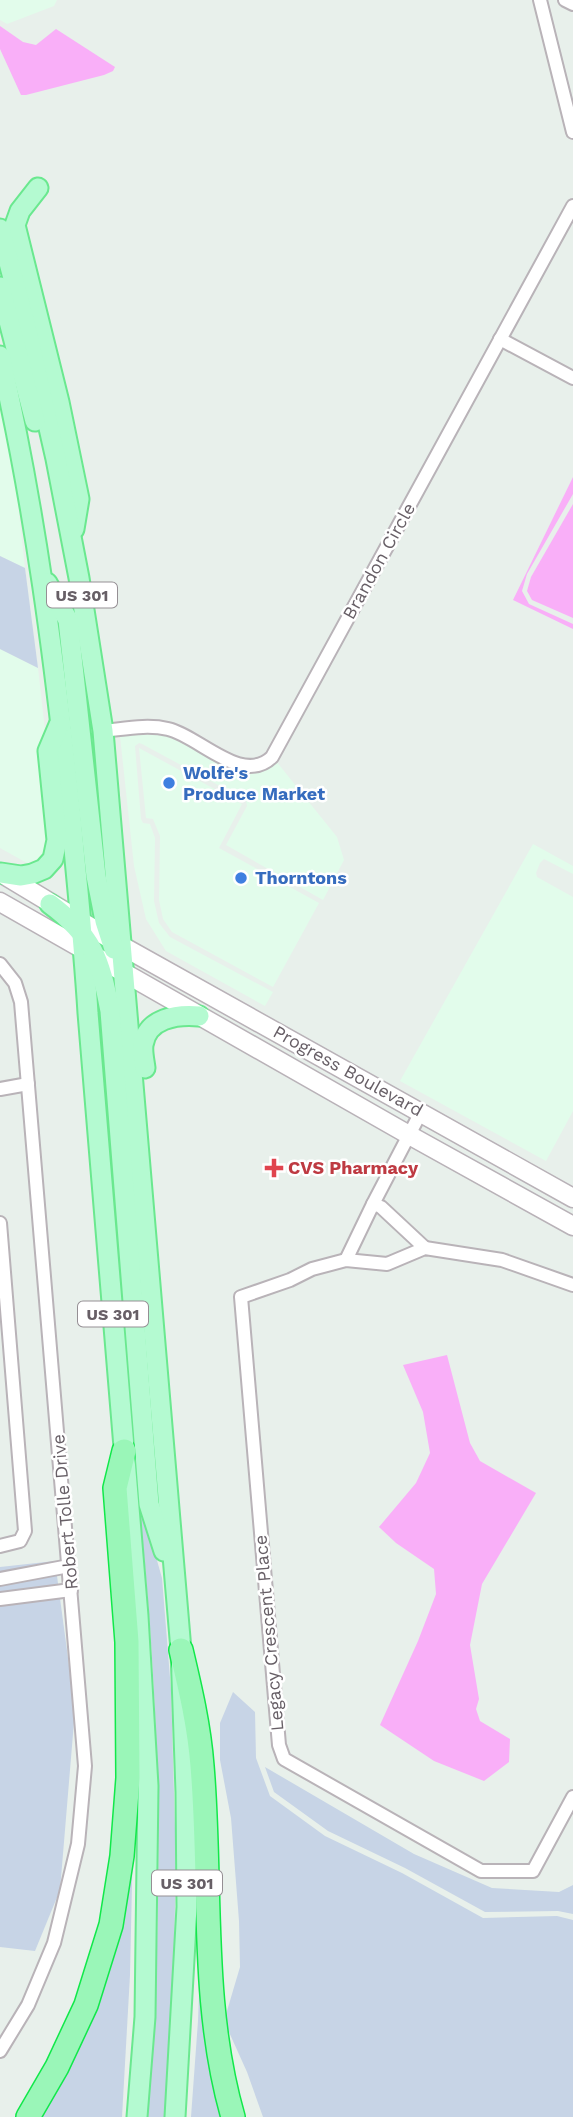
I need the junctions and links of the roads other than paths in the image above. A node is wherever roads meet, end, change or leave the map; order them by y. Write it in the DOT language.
graph roads {
  1 [pos="540,0"];
  2 [pos="565,0"];
  3 [pos="573,4"];
  4 [pos="573,132"];
  5 [pos="38,188"];
  6 [pos="573,206"];
  7 [pos="0,229"];
  8 [pos="0,288"];
  9 [pos="500,339"];
  10 [pos="0,356"];
  11 [pos="573,378"];
  12 [pos="60,479"];
  13 [pos="72,540"];
  14 [pos="42,573"];
  15 [pos="61,720"];
  16 [pos="103,731"];
  17 [pos="1,873"];
  18 [pos="0,902"];
  19 [pos="50,904"];
  20 [pos="86,941"];
  21 [pos="116,943"];
  22 [pos="0,964"];
  23 [pos="124,973"];
  24 [pos="199,1016"];
  25 [pos="28,1084"];
  26 [pos="0,1089"];
  27 [pos="421,1112"];
  28 [pos="409,1135"];
  29 [pos="449,1157"];
  30 [pos="573,1198"];
  31 [pos="373,1204"];
  32 [pos="573,1218"];
  33 [pos="0,1223"];
  34 [pos="573,1226"];
  35 [pos="425,1248"];
  36 [pos="346,1260"];
  37 [pos="573,1285"];
  38 [pos="157,1371"];
  39 [pos="124,1451"];
  40 [pos="0,1546"];
  41 [pos="69,1566"];
  42 [pos="0,1579"];
  43 [pos="175,1585"];
  44 [pos="71,1590"];
  45 [pos="0,1599"];
  46 [pos="181,1650"];
  47 [pos="573,1797"];
  48 [pos="0,2051"];
  49 [pos="29,2117"];
  50 [pos="137,2117"];
  51 [pos="175,2117"];
  52 [pos="233,2117"];
  1 -- 4 [label="street"];
  2 -- 3 [label="street"];
  5 -- 13 [label="main road"];
  6 -- 9 [label="street, Brandon Circle"];
  7 -- 12 [label="main road, US 301"];
  8 -- 12 [label="main road"];
  9 -- 11 [label="street"];
  9 -- 16 [label="street, Brandon Circle"];
  10 -- 14 [label="main road, US 301"];
  12 -- 13 [label="main road, US 301"];
  13 -- 16 [label="main road, US 301"];
  14 -- 15 [label="main road, US 301"];
  14 -- 21 [label="main road"];
  15 -- 17 [label="main road"];
  15 -- 20 [label="main road, US 301"];
  16 -- 21 [label="main road, US 301"];
  17 -- 19 [label="main road"];
  18 -- 20 [label="main road"];
  19 -- 20 [label="main road"];
  20 -- 21 [label="main road, Progress Boulevard"];
  20 -- 23 [label="main road, Progress Boulevard"];
  20 -- 39 [label="main road, US 301"];
  20 -- 43 [label="main road"];
  21 -- 23 [label="main road, US 301"];
  21 -- 27 [label="main road, Progress Boulevard"];
  22 -- 25 [label="street, Robert Tolle Drive"];
  23 -- 24 [label="main road, Progress Boulevard"];
  23 -- 38 [label="main road, US 301"];
  24 -- 28 [label="main road, Progress Boulevard"];
  24 -- 38 [label="main road"];
  25 -- 26 [label="street"];
  25 -- 41 [label="street, Robert Tolle Drive"];
  27 -- 28 [label="street"];
  27 -- 30 [label="main road, Progress Boulevard"];
  28 -- 29 [label="main road, Progress Boulevard"];
  28 -- 31 [label="street"];
  29 -- 32 [label="main road"];
  29 -- 34 [label="main road, Progress Boulevard"];
  31 -- 35 [label="street"];
  31 -- 36 [label="street"];
  33 -- 40 [label="street"];
  35 -- 36 [label="street, Legacy Crescent Place"];
  35 -- 37 [label="street"];
  36 -- 47 [label="street, Legacy Crescent Place"];
  38 -- 43 [label="main road, US 301"];
  39 -- 49 [label="highway"];
  39 -- 50 [label="main road, US 301"];
  41 -- 42 [label="street"];
  41 -- 44 [label="street, Robert Tolle Drive"];
  43 -- 46 [label="main road, US 301"];
  44 -- 45 [label="street"];
  44 -- 48 [label="street, Robert Tolle Drive"];
  46 -- 51 [label="main road, US 301"];
  46 -- 52 [label="highway"];
}
